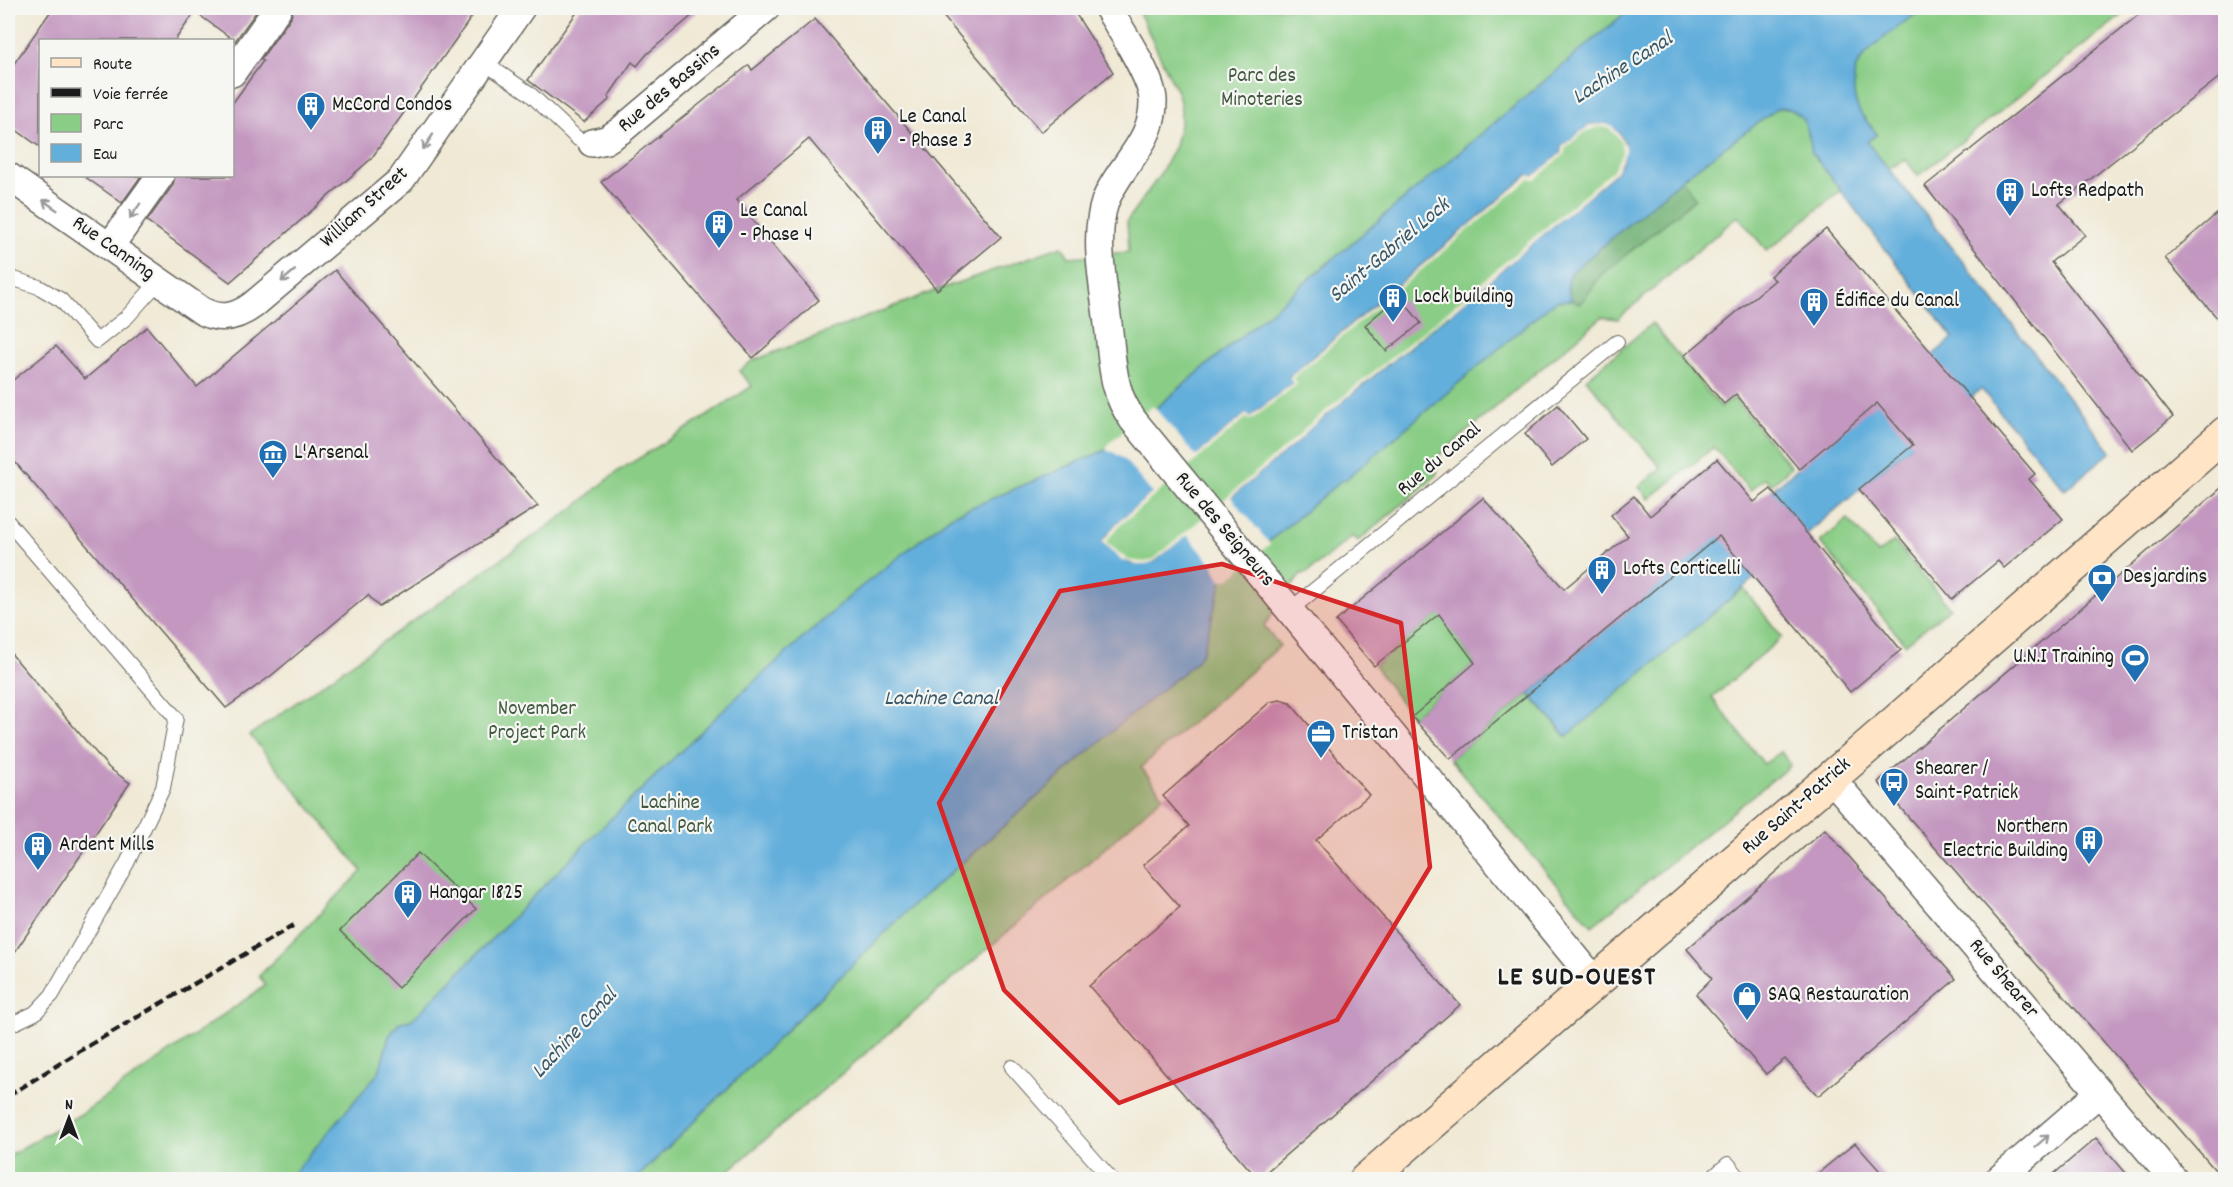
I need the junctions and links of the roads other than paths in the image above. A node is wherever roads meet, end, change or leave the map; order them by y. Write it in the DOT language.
graph roads {
  1 [pos="278,8"];
  2 [pos="520,8"];
  3 [pos="766,8"];
  4 [pos="1108,8"];
  5 [pos="483,62"];
  6 [pos="234,70"];
  7 [pos="592,143"];
  8 [pos="8,176"];
  9 [pos="159,177"];
  10 [pos="110,246"];
  11 [pos="8,277"];
  12 [pos="159,281"];
  13 [pos="221,317"];
  14 [pos="1617,342"];
  15 [pos="2226,433"];
  16 [pos="8,522"];
  17 [pos="1290,610"];
  18 [pos="1831,778"];
  19 [pos="1595,981"];
  20 [pos="8,1026"];
  21 [pos="1012,1067"];
  22 [pos="2099,1093"];
  23 [pos="1112,1179"];
  24 [pos="1366,1179"];
  25 [pos="1710,1179"];
  26 [pos="1741,1179"];
  27 [pos="1998,1179"];
  28 [pos="2174,1179"];
  1 -- 6 [label="street"];
  2 -- 5 [label="street, William Street"];
  3 -- 7 [label="street, Rue des Bassins"];
  4 -- 17 [label="street, Rue des Seigneurs"];
  5 -- 7 [label="lane, Rue des Bassins"];
  5 -- 13 [label="street, William Street, one-way"];
  10 -- 8 [label="street, Rue Canning, one-way"];
  9 -- 10 [label="street, one-way"];
  10 -- 12 [label="street, Rue Canning"];
  11 -- 12 [label="lane"];
  12 -- 13 [label="street, Rue Canning"];
  14 -- 17 [label="lane, Rue du Canal"];
  15 -- 18 [label="main road, Rue Saint-Patrick"];
  16 -- 20 [label="lane"];
  17 -- 19 [label="street, Rue des Seigneurs"];
  18 -- 19 [label="main road, Rue Saint-Patrick"];
  18 -- 22 [label="street, Rue Shearer"];
  19 -- 24 [label="main road, Rue Saint-Patrick"];
  21 -- 23 [label="lane"];
  27 -- 22 [label="street, one-way"];
  22 -- 28 [label="street, Rue Shearer"];
  25 -- 26 [label="lane"];
}
